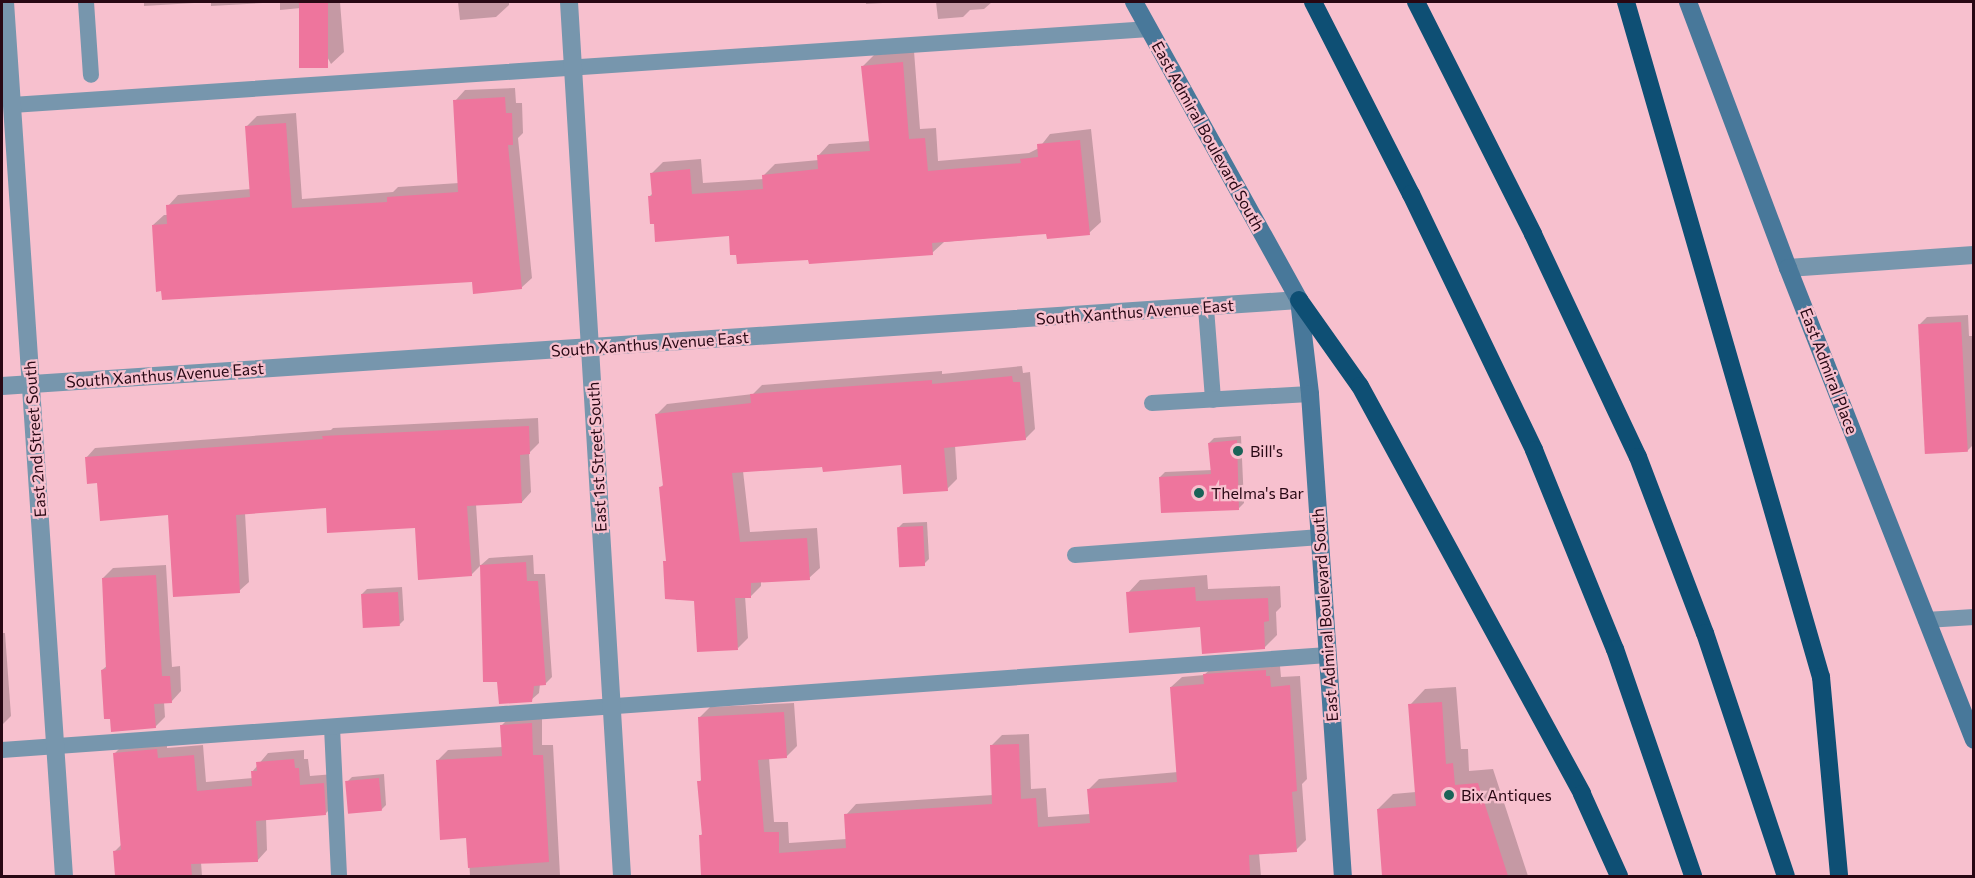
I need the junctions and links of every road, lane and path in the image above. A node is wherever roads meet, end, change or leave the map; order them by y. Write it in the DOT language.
graph roads {
  1 [pos="5,2"];
  2 [pos="86,2"];
  3 [pos="569,2"];
  4 [pos="1134,2"];
  5 [pos="1313,2"];
  6 [pos="1416,2"];
  7 [pos="1626,2"];
  8 [pos="1688,2"];
  9 [pos="1149,29"];
  10 [pos="573,68"];
  11 [pos="91,75"];
  12 [pos="12,105"];
  13 [pos="1974,255"];
  14 [pos="1788,268"];
  15 [pos="1299,300"];
  16 [pos="1206,308"];
  17 [pos="591,348"];
  18 [pos="31,384"];
  19 [pos="2,386"];
  20 [pos="1310,394"];
  21 [pos="1213,400"];
  22 [pos="1152,403"];
  23 [pos="1320,537"];
  24 [pos="1075,555"];
  25 [pos="1974,617"];
  26 [pos="1926,620"];
  27 [pos="1328,655"];
  28 [pos="612,706"];
  29 [pos="332,727"];
  30 [pos="1974,740"];
  31 [pos="56,746"];
  32 [pos="2,750"];
  33 [pos="64,876"];
  34 [pos="339,876"];
  35 [pos="622,876"];
  36 [pos="1342,876"];
  37 [pos="1619,876"];
  38 [pos="1693,876"];
  39 [pos="1786,876"];
  40 [pos="1839,876"];
  1 -- 12 [label="street, East 2nd Street South"];
  2 -- 11 [label="lane"];
  3 -- 10 [label="street, East 1st Street South"];
  4 -- 9 [label="main road, East Admiral Boulevard South"];
  5 -- 38 [label="highway"];
  6 -- 39 [label="highway"];
  7 -- 40 [label="highway"];
  8 -- 14 [label="main road, East Admiral Place"];
  9 -- 10 [label="lane"];
  9 -- 15 [label="main road, East Admiral Boulevard South"];
  10 -- 12 [label="lane"];
  10 -- 17 [label="street, East 1st Street South"];
  12 -- 18 [label="street, East 2nd Street South"];
  13 -- 14 [label="street"];
  14 -- 26 [label="main road, East Admiral Place"];
  15 -- 16 [label="street, South Xanthus Avenue East"];
  15 -- 20 [label="main road, East Admiral Boulevard South"];
  15 -- 37 [label="highway"];
  16 -- 17 [label="street, South Xanthus Avenue East"];
  16 -- 21 [label="lane"];
  17 -- 18 [label="street, South Xanthus Avenue East"];
  17 -- 28 [label="street, East 1st Street South"];
  18 -- 19 [label="street, South Xanthus Avenue East"];
  18 -- 31 [label="street, East 2nd Street South"];
  20 -- 21 [label="lane"];
  20 -- 23 [label="main road, East Admiral Boulevard South"];
  21 -- 22 [label="lane"];
  23 -- 24 [label="lane"];
  23 -- 27 [label="main road, East Admiral Boulevard South"];
  25 -- 26 [label="lane"];
  26 -- 30 [label="main road, East Admiral Place"];
  27 -- 28 [label="lane"];
  27 -- 36 [label="main road, East Admiral Boulevard South"];
  28 -- 29 [label="lane"];
  28 -- 35 [label="street, East 1st Street South"];
  29 -- 31 [label="lane"];
  29 -- 34 [label="lane"];
  31 -- 32 [label="lane"];
  31 -- 33 [label="street, East 2nd Street South"];
}
